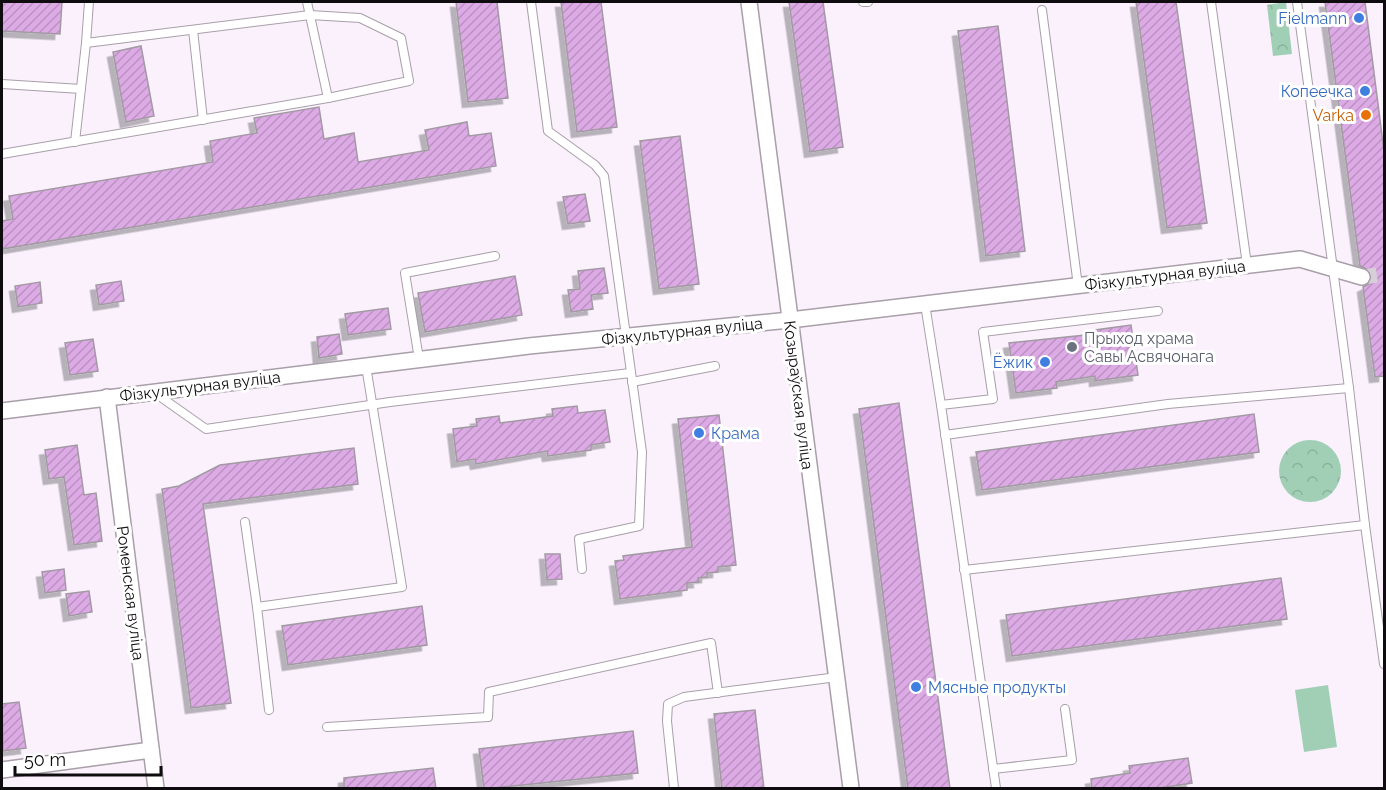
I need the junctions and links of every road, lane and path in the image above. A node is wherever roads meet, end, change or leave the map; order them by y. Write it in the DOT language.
graph roads {
  1 [pos="89,2"];
  2 [pos="308,2"];
  3 [pos="531,2"];
  4 [pos="749,2"];
  5 [pos="1211,2"];
  6 [pos="1297,2"];
  7 [pos="1042,10"];
  8 [pos="310,15"];
  9 [pos="193,30"];
  10 [pos="86,43"];
  11 [pos="2,84"];
  12 [pos="81,89"];
  13 [pos="327,98"];
  14 [pos="203,120"];
  15 [pos="75,142"];
  16 [pos="2,154"];
  17 [pos="495,256"];
  18 [pos="1247,265"];
  19 [pos="1334,269"];
  20 [pos="1362,277"];
  21 [pos="1078,285"];
  22 [pos="925,304"];
  23 [pos="1158,311"];
  24 [pos="790,320"];
  25 [pos="624,337"];
  26 [pos="419,359"];
  27 [pos="366,366"];
  28 [pos="715,366"];
  29 [pos="630,373"];
  30 [pos="632,382"];
  31 [pos="1350,387"];
  32 [pos="153,391"];
  33 [pos="107,397"];
  34 [pos="940,405"];
  35 [pos="372,406"];
  36 [pos="2,411"];
  37 [pos="945,435"];
  38 [pos="245,522"];
  39 [pos="1365,525"];
  40 [pos="582,569"];
  41 [pos="964,570"];
  42 [pos="257,608"];
  43 [pos="1384,664"];
  44 [pos="837,677"];
  45 [pos="718,693"];
  46 [pos="1065,709"];
  47 [pos="269,710"];
  48 [pos="327,727"];
  49 [pos="151,750"];
  50 [pos="993,769"];
  51 [pos="2,771"];
  52 [pos="156,789"];
  53 [pos="674,789"];
  54 [pos="851,789"];
  55 [pos="996,789"];
  1 -- 10 [label="lane"];
  2 -- 8 [label="lane"];
  3 -- 25 [label="lane"];
  4 -- 24 [label="street, Козыраўская вуліца"];
  5 -- 18 [label="lane"];
  6 -- 19 [label="lane"];
  7 -- 21 [label="lane"];
  8 -- 9 [label="lane"];
  8 -- 13 [label="lane"];
  8 -- 13 [label="lane"];
  9 -- 10 [label="lane"];
  9 -- 14 [label="lane"];
  10 -- 12 [label="lane"];
  11 -- 12 [label="lane"];
  12 -- 15 [label="lane"];
  13 -- 14 [label="lane"];
  14 -- 15 [label="lane"];
  15 -- 16 [label="lane"];
  17 -- 26 [label="lane"];
  18 -- 19 [label="street, Фізкультурная вуліца"];
  18 -- 21 [label="street, Фізкультурная вуліца"];
  19 -- 20 [label="street, Фізкультурная вуліца"];
  19 -- 31 [label="lane"];
  21 -- 22 [label="street, Фізкультурная вуліца"];
  22 -- 24 [label="street, Фізкультурная вуліца"];
  22 -- 34 [label="lane"];
  23 -- 34 [label="lane"];
  24 -- 25 [label="street, Фізкультурная вуліца"];
  24 -- 44 [label="street, Козыраўская вуліца"];
  25 -- 26 [label="street, Фізкультурная вуліца"];
  25 -- 29 [label="lane"];
  26 -- 27 [label="street, Фізкультурная вуліца"];
  27 -- 32 [label="street, Фізкультурная вуліца"];
  27 -- 35 [label="lane"];
  28 -- 30 [label="lane"];
  29 -- 30 [label="lane"];
  29 -- 35 [label="lane"];
  30 -- 40 [label="lane"];
  31 -- 37 [label="lane"];
  31 -- 39 [label="lane"];
  32 -- 33 [label="street, Фізкультурная вуліца"];
  32 -- 35 [label="lane"];
  33 -- 36 [label="street, Фізкультурная вуліца"];
  33 -- 49 [label="street, Роменская вуліца"];
  34 -- 37 [label="lane"];
  35 -- 42 [label="lane"];
  37 -- 41 [label="lane"];
  38 -- 42 [label="lane"];
  39 -- 41 [label="lane"];
  39 -- 43 [label="lane"];
  41 -- 50 [label="lane"];
  42 -- 47 [label="lane"];
  44 -- 45 [label="lane"];
  44 -- 54 [label="street, Козыраўская вуліца"];
  45 -- 48 [label="lane"];
  45 -- 53 [label="lane"];
  46 -- 50 [label="lane"];
  49 -- 51 [label="street"];
  49 -- 52 [label="street, Роменская вуліца"];
  50 -- 55 [label="lane"];
}
